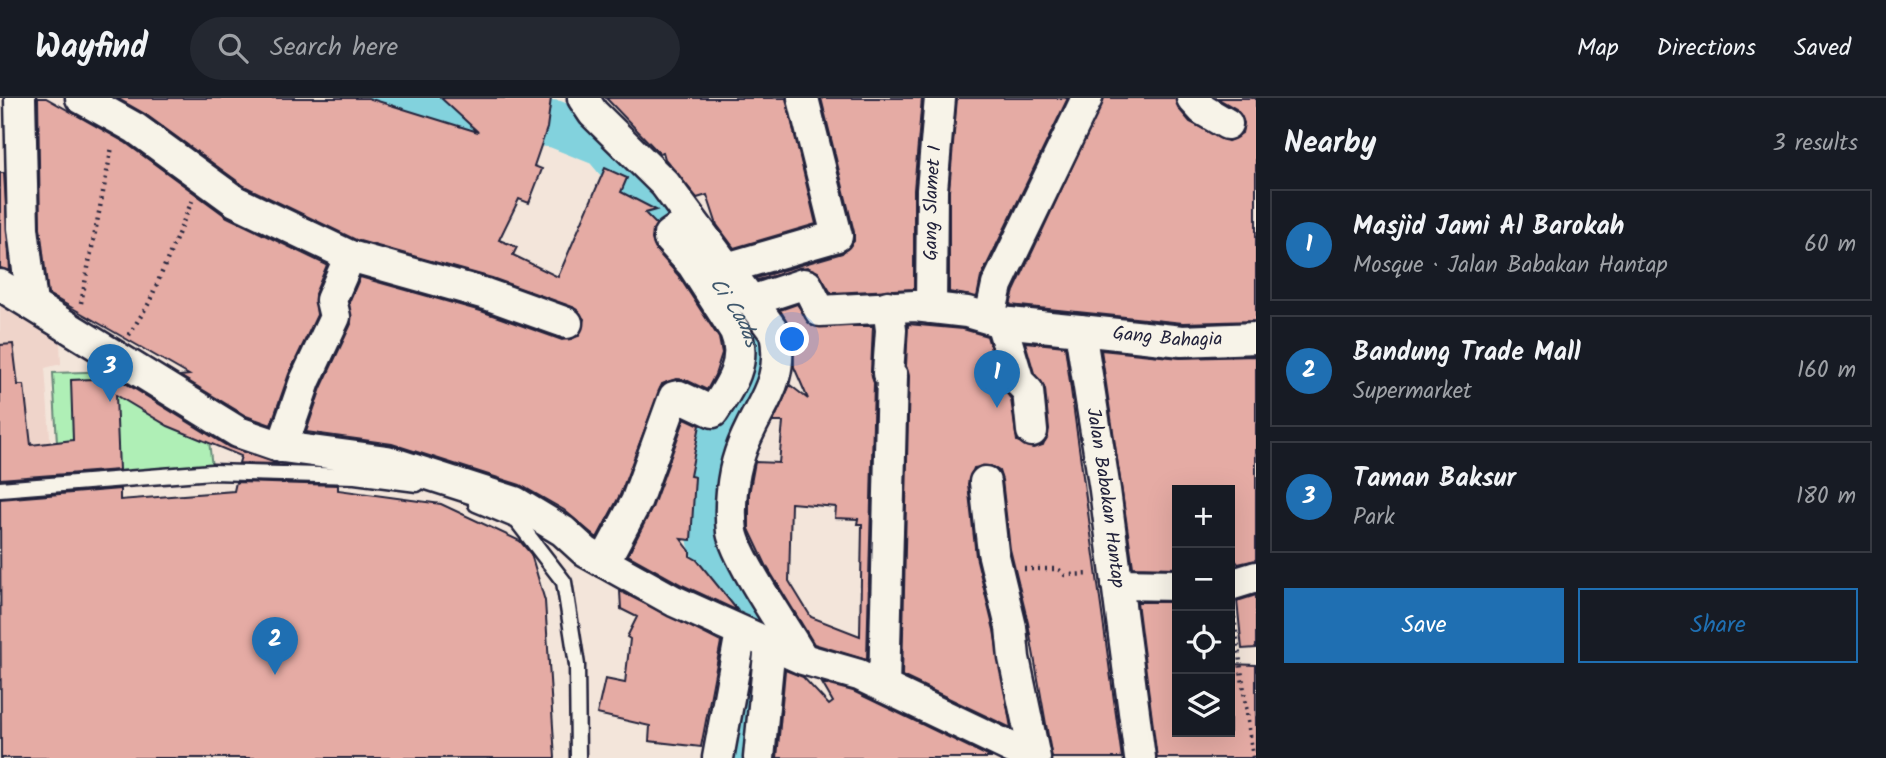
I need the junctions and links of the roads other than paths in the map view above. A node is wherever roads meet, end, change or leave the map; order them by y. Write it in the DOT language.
graph roads {
  1 [pos="20,98"];
  2 [pos="81,98"];
  3 [pos="583,98"];
  4 [pos="803,98"];
  5 [pos="940,98"];
  6 [pos="1087,98"];
  7 [pos="1192,98"];
  8 [pos="1227,124"];
  9 [pos="683,225"];
  10 [pos="350,256"];
  11 [pos="727,268"];
  12 [pos="0,285"];
  13 [pos="751,301"];
  14 [pos="32,304"];
  15 [pos="888,306"];
  16 [pos="931,308"];
  17 [pos="995,319"];
  18 [pos="567,323"];
  19 [pos="1080,330"];
  20 [pos="1256,338"];
  21 [pos="1032,431"];
  22 [pos="282,447"];
  23 [pos="985,482"];
  24 [pos="0,489"];
  25 [pos="604,562"];
  26 [pos="1256,577"];
  27 [pos="1235,583"];
  28 [pos="1117,584"];
  29 [pos="1172,585"];
  30 [pos="755,637"];
  31 [pos="800,654"];
  32 [pos="884,687"];
  33 [pos="1026,754"];
  34 [pos="579,758"];
  35 [pos="718,758"];
  36 [pos="759,758"];
  37 [pos="1140,758"];
  1 -- 14 [label="street"];
  2 -- 10 [label="street"];
  3 -- 9 [label="street"];
  4 -- 11 [label="street"];
  5 -- 16 [label="street, Gang Slamet I"];
  6 -- 17 [label="street"];
  7 -- 8 [label="street"];
  9 -- 11 [label="street"];
  9 -- 25 [label="street"];
  10 -- 18 [label="street"];
  10 -- 22 [label="street"];
  11 -- 13 [label="street"];
  12 -- 14 [label="street"];
  13 -- 15 [label="street"];
  13 -- 31 [label="street"];
  14 -- 22 [label="street"];
  15 -- 16 [label="street"];
  15 -- 32 [label="street"];
  16 -- 17 [label="street"];
  17 -- 19 [label="street"];
  17 -- 21 [label="street"];
  19 -- 20 [label="street, Gang Bahagia"];
  19 -- 28 [label="street, Jalan Babakan Hantap"];
  22 -- 25 [label="street"];
  23 -- 33 [label="street"];
  24 -- 34 [label="lane"];
  25 -- 30 [label="street"];
  26 -- 27 [label="street"];
  28 -- 29 [label="street"];
  28 -- 37 [label="street, Jalan Babakan Hantap"];
  30 -- 32 [label="street"];
  30 -- 35 [label="street"];
  30 -- 36 [label="street"];
  32 -- 33 [label="street"];
}
